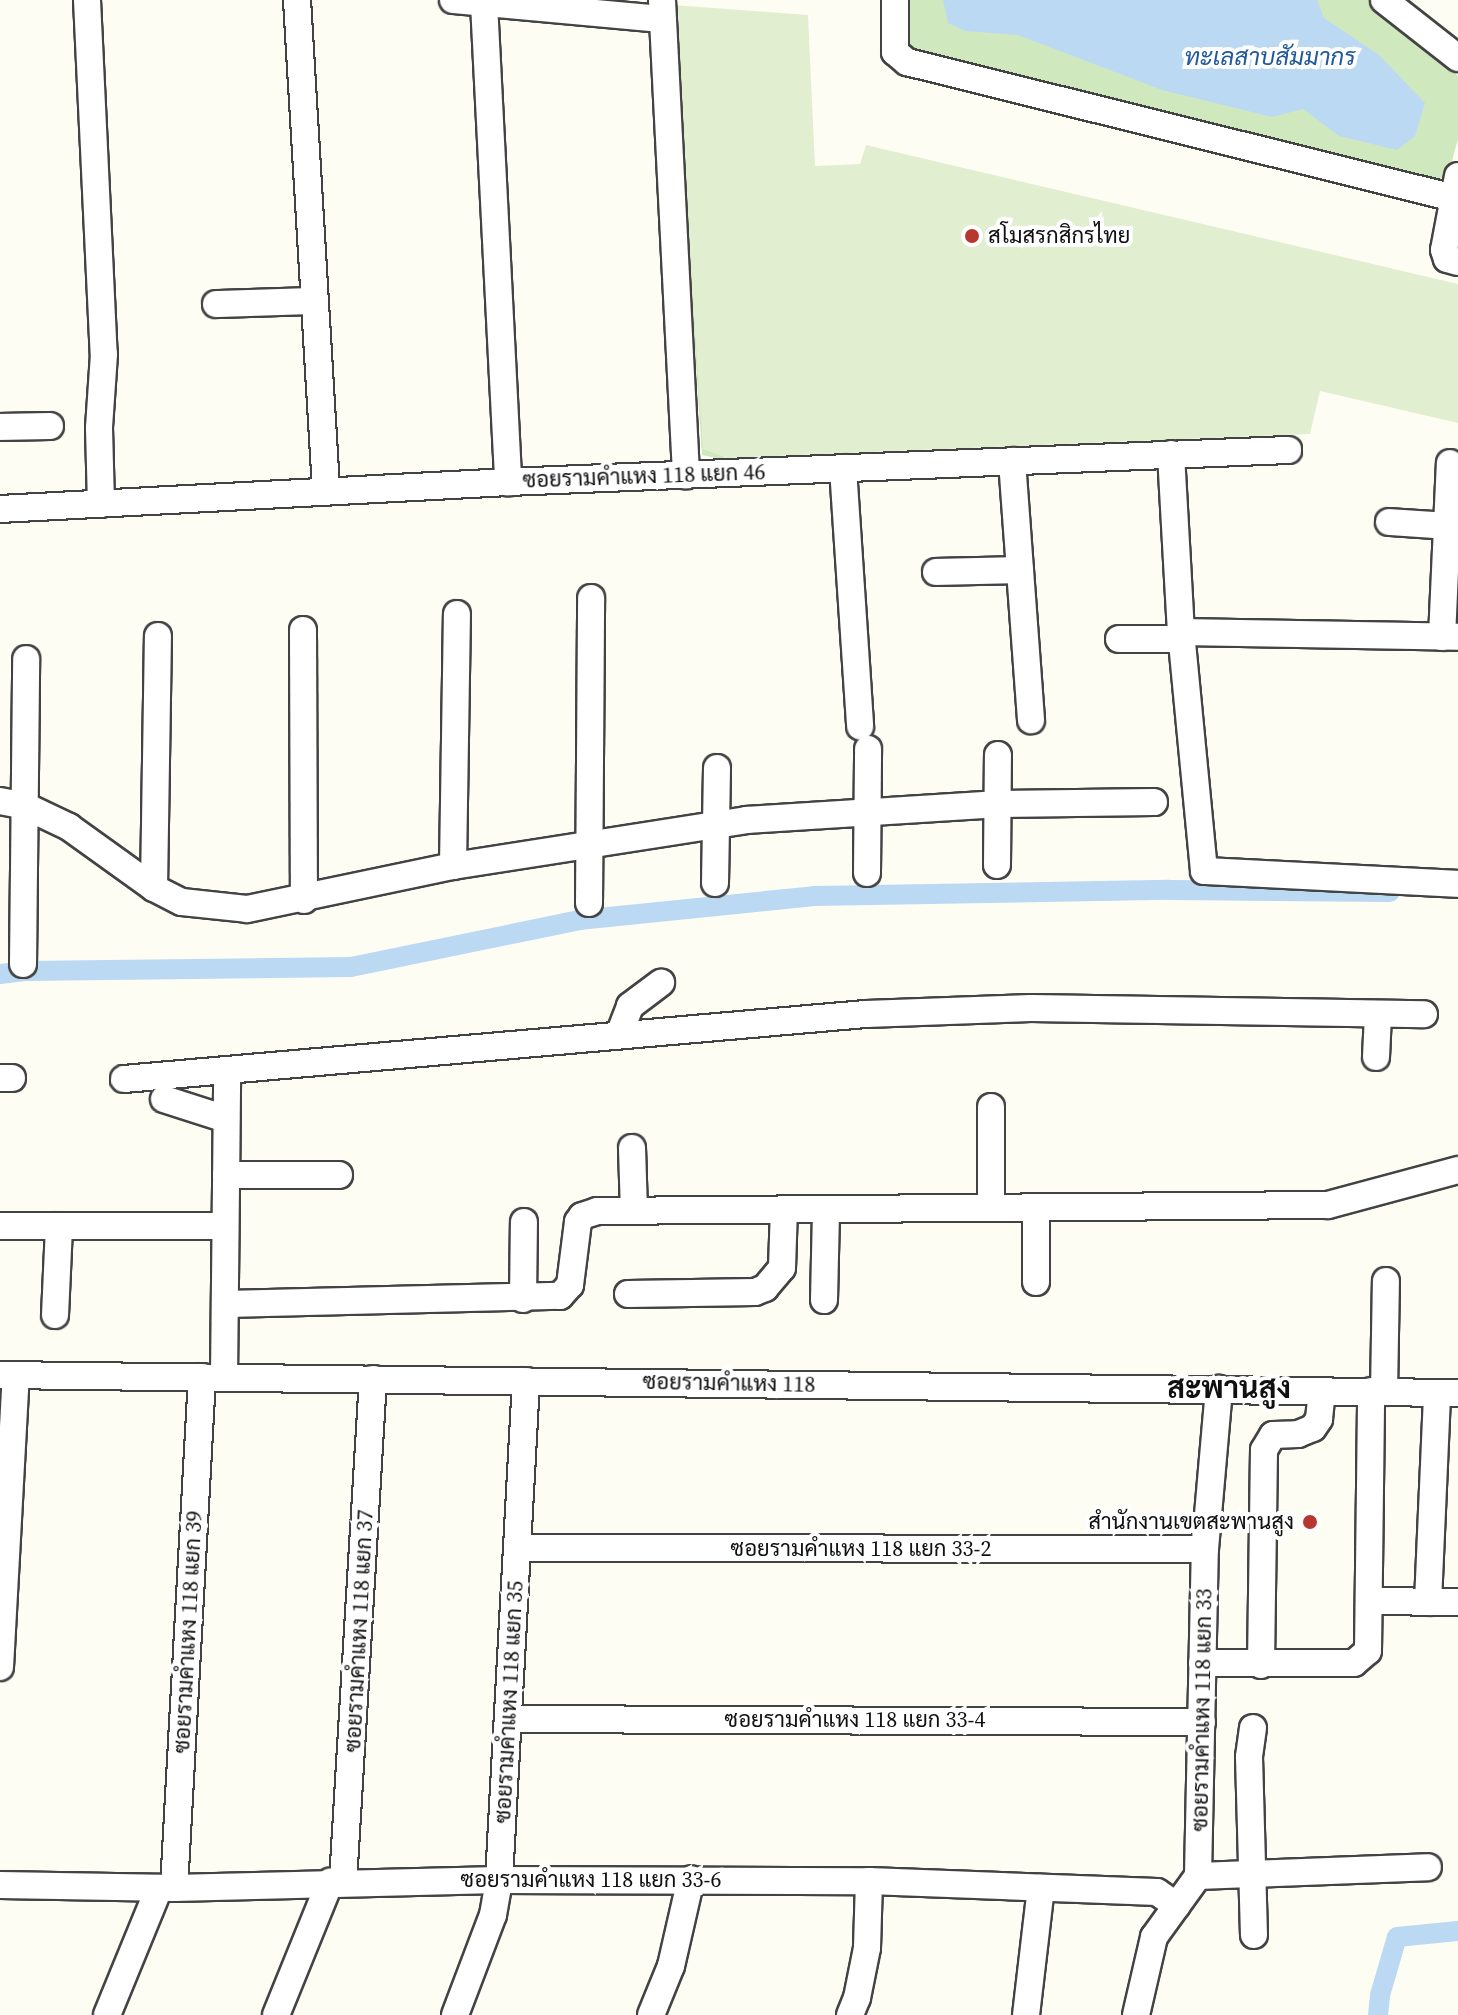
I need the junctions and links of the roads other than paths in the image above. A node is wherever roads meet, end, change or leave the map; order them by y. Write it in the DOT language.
graph roads {
  1 [pos="87,0"];
  2 [pos="297,0"];
  3 [pos="453,0"];
  4 [pos="895,0"];
  5 [pos="1384,0"];
  6 [pos="484,3"];
  7 [pos="662,10"];
  8 [pos="1458,58"];
  9 [pos="1457,185"];
  10 [pos="1452,260"];
  11 [pos="314,301"];
  12 [pos="216,304"];
  13 [pos="50,426"];
  14 [pos="0,427"];
  15 [pos="1288,450"];
  16 [pos="1171,454"];
  17 [pos="1012,461"];
  18 [pos="1450,463"];
  19 [pos="843,468"];
  20 [pos="686,475"];
  21 [pos="508,482"];
  22 [pos="326,491"];
  23 [pos="101,504"];
  24 [pos="0,509"];
  25 [pos="1389,522"];
  26 [pos="1447,526"];
  27 [pos="1020,570"];
  28 [pos="936,572"];
  29 [pos="591,598"];
  30 [pos="457,614"];
  31 [pos="303,630"];
  32 [pos="158,636"];
  33 [pos="1182,636"];
  34 [pos="1450,637"];
  35 [pos="1119,639"];
  36 [pos="26,659"];
  37 [pos="1031,720"];
  38 [pos="998,755"];
  39 [pos="717,768"];
  40 [pos="1154,802"];
  41 [pos="12,803"];
  42 [pos="999,804"];
  43 [pos="870,811"];
  44 [pos="715,825"];
  45 [pos="587,848"];
  46 [pos="997,865"];
  47 [pos="453,866"];
  48 [pos="867,873"];
  49 [pos="715,883"];
  50 [pos="1458,884"];
  51 [pos="154,888"];
  52 [pos="304,900"];
  53 [pos="589,903"];
  54 [pos="23,964"];
  55 [pos="661,983"];
  56 [pos="1378,1014"];
  57 [pos="1424,1014"];
  58 [pos="619,1035"];
  59 [pos="1376,1057"];
  60 [pos="227,1072"];
  61 [pos="124,1079"];
  62 [pos="164,1099"];
  63 [pos="991,1107"];
  64 [pos="226,1119"];
  65 [pos="632,1148"];
  66 [pos="1458,1170"];
  67 [pos="226,1175"];
  68 [pos="339,1175"];
  69 [pos="991,1207"];
  70 [pos="1036,1207"];
  71 [pos="784,1209"];
  72 [pos="826,1209"];
  73 [pos="634,1211"];
  74 [pos="524,1222"];
  75 [pos="0,1226"];
  76 [pos="59,1226"];
  77 [pos="225,1226"];
  78 [pos="1386,1281"];
  79 [pos="1036,1282"];
  80 [pos="628,1294"];
  81 [pos="523,1299"];
  82 [pos="824,1300"];
  83 [pos="226,1304"];
  84 [pos="55,1315"];
  85 [pos="8,1375"];
  86 [pos="213,1377"];
  87 [pos="373,1379"];
  88 [pos="526,1381"];
  89 [pos="1219,1389"];
  90 [pos="1322,1391"];
  91 [pos="1378,1392"];
  92 [pos="1448,1393"];
  93 [pos="518,1548"];
  94 [pos="1205,1549"];
  95 [pos="1371,1601"];
  96 [pos="1428,1602"];
  97 [pos="1458,1602"];
  98 [pos="1202,1663"];
  99 [pos="1261,1665"];
  100 [pos="0,1667"];
  101 [pos="508,1719"];
  102 [pos="1202,1722"];
  103 [pos="1253,1728"];
  104 [pos="1428,1867"];
  105 [pos="1252,1873"];
  106 [pos="1198,1876"];
  107 [pos="691,1879"];
  108 [pos="499,1880"];
  109 [pos="869,1881"];
  110 [pos="337,1882"];
  111 [pos="0,1885"];
  112 [pos="166,1888"];
  113 [pos="1041,1888"];
  114 [pos="1177,1906"];
  115 [pos="1254,1935"];
  116 [pos="107,2015"];
  117 [pos="276,2015"];
  118 [pos="455,2015"];
  119 [pos="651,2015"];
  120 [pos="850,2015"];
  121 [pos="1026,2015"];
  122 [pos="1136,2015"];
  1 -- 23 [label="street"];
  2 -- 11 [label="street"];
  3 -- 6 [label="street"];
  4 -- 9 [label="street"];
  5 -- 8 [label="street"];
  6 -- 7 [label="street"];
  6 -- 21 [label="street"];
  7 -- 20 [label="street"];
  9 -- 10 [label="street"];
  11 -- 12 [label="street"];
  11 -- 22 [label="street"];
  13 -- 14 [label="street"];
  15 -- 16 [label="street, ซอยรามคำแหง 118 แยก 46"];
  16 -- 17 [label="street, ซอยรามคำแหง 118 แยก 46"];
  16 -- 33 [label="street"];
  17 -- 19 [label="street, ซอยรามคำแหง 118 แยก 46"];
  17 -- 27 [label="street"];
  18 -- 26 [label="street"];
  19 -- 20 [label="street, ซอยรามคำแหง 118 แยก 46"];
  19 -- 43 [label="street"];
  20 -- 21 [label="street, ซอยรามคำแหง 118 แยก 46"];
  21 -- 22 [label="street, ซอยรามคำแหง 118 แยก 46"];
  22 -- 23 [label="street, ซอยรามคำแหง 118 แยก 46"];
  23 -- 24 [label="street, ซอยรามคำแหง 118 แยก 46"];
  25 -- 26 [label="street"];
  26 -- 34 [label="street"];
  27 -- 28 [label="street"];
  27 -- 37 [label="street"];
  29 -- 45 [label="street"];
  30 -- 47 [label="street"];
  31 -- 52 [label="street"];
  32 -- 51 [label="street"];
  33 -- 34 [label="street"];
  33 -- 35 [label="street"];
  33 -- 50 [label="street"];
  36 -- 41 [label="street"];
  38 -- 42 [label="street"];
  39 -- 44 [label="street"];
  40 -- 42 [label="street"];
  41 -- 51 [label="street"];
  41 -- 54 [label="street"];
  42 -- 43 [label="street"];
  42 -- 46 [label="street"];
  43 -- 44 [label="street"];
  43 -- 48 [label="street"];
  44 -- 45 [label="street"];
  44 -- 49 [label="street"];
  45 -- 47 [label="street"];
  45 -- 53 [label="street"];
  47 -- 52 [label="street"];
  51 -- 52 [label="street"];
  55 -- 58 [label="street"];
  56 -- 57 [label="street"];
  56 -- 58 [label="street"];
  56 -- 59 [label="street"];
  58 -- 60 [label="street"];
  60 -- 61 [label="street"];
  60 -- 64 [label="street, ซอยรามคำแหง 118 แยก 39"];
  62 -- 64 [label="street"];
  63 -- 69 [label="street"];
  64 -- 67 [label="street, ซอยรามคำแหง 118 แยก 39"];
  65 -- 73 [label="street"];
  66 -- 70 [label="street"];
  67 -- 68 [label="street"];
  67 -- 77 [label="street, ซอยรามคำแหง 118 แยก 39"];
  69 -- 70 [label="street"];
  69 -- 72 [label="street"];
  70 -- 79 [label="street"];
  71 -- 72 [label="street"];
  71 -- 73 [label="street"];
  71 -- 80 [label="street"];
  72 -- 82 [label="street"];
  73 -- 81 [label="street"];
  74 -- 81 [label="street"];
  75 -- 76 [label="street"];
  76 -- 77 [label="street"];
  76 -- 84 [label="street"];
  77 -- 83 [label="street, ซอยรามคำแหง 118 แยก 39"];
  78 -- 91 [label="street"];
  81 -- 83 [label="street"];
  83 -- 86 [label="street, ซอยรามคำแหง 118 แยก 39"];
  85 -- 86 [label="street, ซอยรามคำแหง 118"];
  85 -- 100 [label="street"];
  86 -- 87 [label="street, ซอยรามคำแหง 118"];
  86 -- 112 [label="street, ซอยรามคำแหง 118 แยก 39"];
  87 -- 88 [label="street, ซอยรามคำแหง 118"];
  87 -- 110 [label="street, ซอยรามคำแหง 118 แยก 37"];
  88 -- 89 [label="street, ซอยรามคำแหง 118"];
  88 -- 93 [label="street, ซอยรามคำแหง 118 แยก 35"];
  89 -- 90 [label="street, ซอยรามคำแหง 118"];
  89 -- 94 [label="street, ซอยรามคำแหง 118 แยก 33"];
  90 -- 91 [label="street, ซอยรามคำแหง 118"];
  90 -- 99 [label="street"];
  91 -- 92 [label="street, ซอยรามคำแหง 118"];
  91 -- 95 [label="street"];
  92 -- 96 [label="street"];
  93 -- 94 [label="street, ซอยรามคำแหง 118 แยก 33-2"];
  93 -- 101 [label="street, ซอยรามคำแหง 118 แยก 35"];
  94 -- 98 [label="street, ซอยรามคำแหง 118 แยก 33"];
  95 -- 96 [label="street"];
  95 -- 99 [label="street"];
  96 -- 97 [label="street"];
  98 -- 99 [label="street"];
  98 -- 102 [label="street, ซอยรามคำแหง 118 แยก 33"];
  101 -- 102 [label="street, ซอยรามคำแหง 118 แยก 33-4"];
  101 -- 108 [label="street, ซอยรามคำแหง 118 แยก 35"];
  102 -- 106 [label="street, ซอยรามคำแหง 118 แยก 33"];
  103 -- 105 [label="street"];
  104 -- 105 [label="street"];
  105 -- 106 [label="street"];
  105 -- 115 [label="street"];
  106 -- 114 [label="street"];
  107 -- 108 [label="street, ซอยรามคำแหง 118 แยก 33-6"];
  107 -- 109 [label="street, ซอยรามคำแหง 118 แยก 33-6"];
  107 -- 119 [label="street"];
  108 -- 110 [label="street, ซอยรามคำแหง 118 แยก 33-6"];
  108 -- 118 [label="street, ซอยรามคำแหง 118 แยก 35"];
  109 -- 113 [label="street, ซอยรามคำแหง 118 แยก 33-6"];
  109 -- 120 [label="street"];
  110 -- 112 [label="street, ซอยรามคำแหง 118 แยก 33-6"];
  110 -- 117 [label="street, ซอยรามคำแหง 118 แยก 37"];
  111 -- 112 [label="street, ซอยรามคำแหง 118 แยก 33-6"];
  112 -- 116 [label="street, ซอยรามคำแหง 118 แยก 39"];
  113 -- 114 [label="street, ซอยรามคำแหง 118 แยก 33-6"];
  113 -- 121 [label="street"];
  114 -- 122 [label="street"];
}
